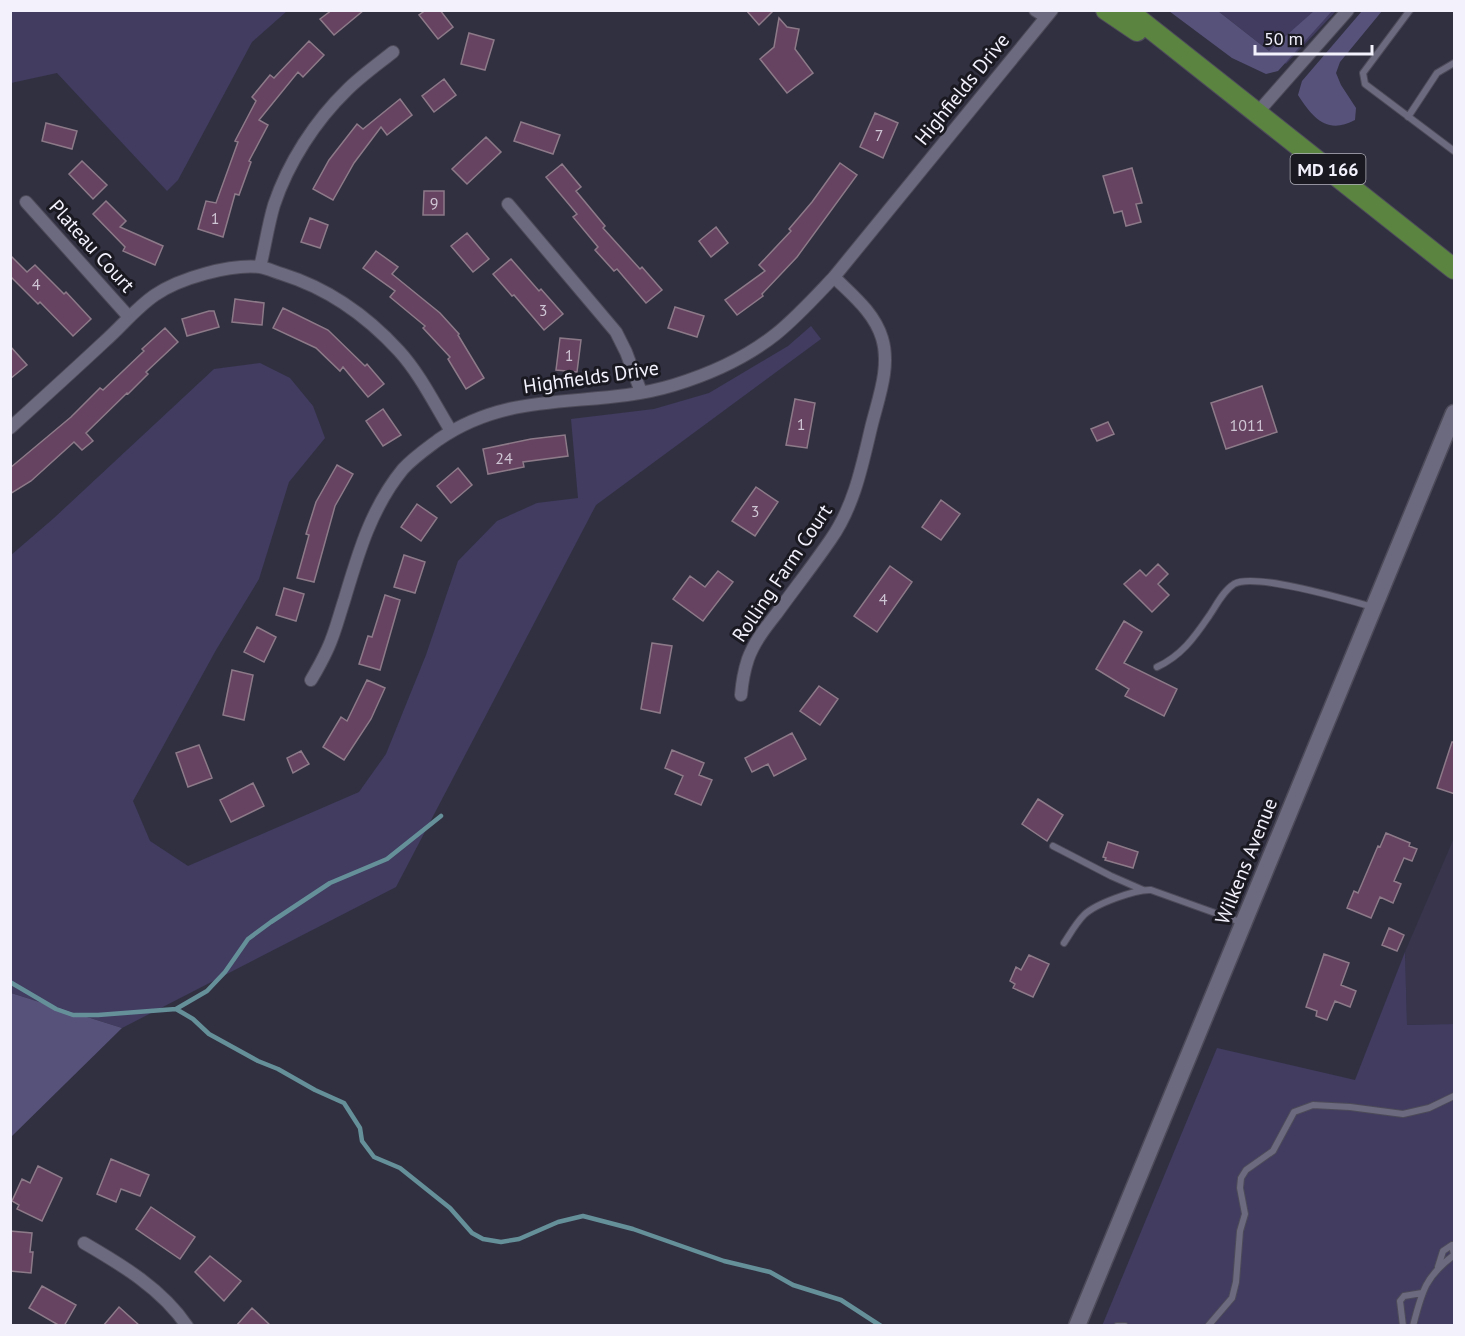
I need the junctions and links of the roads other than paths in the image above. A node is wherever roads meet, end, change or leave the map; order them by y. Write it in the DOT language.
graph roads {
  1 [pos="1106,10"];
  2 [pos="1128,10"];
  3 [pos="1144,10"];
  4 [pos="1348,10"];
  5 [pos="1410,10"];
  6 [pos="1044,13"];
  7 [pos="393,52"];
  8 [pos="1186,58"];
  9 [pos="1455,63"];
  10 [pos="1258,112"];
  11 [pos="1408,117"];
  12 [pos="1455,152"];
  13 [pos="26,202"];
  14 [pos="508,204"];
  15 [pos="260,267"];
  16 [pos="1455,269"];
  17 [pos="834,277"];
  18 [pos="129,316"];
  19 [pos="641,392"];
  20 [pos="1454,415"];
  21 [pos="10,428"];
  22 [pos="452,431"];
  23 [pos="1374,608"];
  24 [pos="1157,667"];
  25 [pos="311,680"];
  26 [pos="741,695"];
  27 [pos="1053,846"];
  28 [pos="1143,890"];
  29 [pos="1243,923"];
  30 [pos="1064,943"];
  31 [pos="1455,1096"];
  32 [pos="84,1243"];
  33 [pos="1438,1267"];
  34 [pos="1422,1293"];
  35 [pos="188,1326"];
  36 [pos="1077,1326"];
  37 [pos="1117,1326"];
  38 [pos="1125,1326"];
  39 [pos="1208,1326"];
  40 [pos="1403,1326"];
  41 [pos="1413,1326"];
  1 -- 8 [label="main road, MD 166"];
  2 -- 8 [label="main road, MD 166"];
  3 -- 8 [label="main road, MD 166"];
  4 -- 10 [label="street"];
  5 -- 11 [label="lane"];
  6 -- 17 [label="street, Highfields Drive"];
  7 -- 15 [label="street"];
  8 -- 10 [label="main road, MD 166"];
  9 -- 11 [label="lane"];
  10 -- 16 [label="main road, MD 166"];
  11 -- 12 [label="lane"];
  13 -- 18 [label="street, Plateau Court"];
  14 -- 19 [label="street"];
  15 -- 18 [label="street"];
  15 -- 22 [label="street"];
  17 -- 19 [label="street, Highfields Drive"];
  17 -- 26 [label="street, Rolling Farm Court"];
  18 -- 21 [label="street"];
  19 -- 22 [label="street, Highfields Drive"];
  20 -- 23 [label="main road, Wilkens Avenue"];
  22 -- 25 [label="street, Highfields Drive"];
  23 -- 24 [label="lane"];
  23 -- 29 [label="main road, Wilkens Avenue"];
  27 -- 28 [label="lane"];
  28 -- 29 [label="lane"];
  28 -- 30 [label="lane"];
  29 -- 36 [label="main road, Wilkens Avenue"];
  31 -- 39 [label="lane"];
  32 -- 35 [label="street"];
  33 -- 34 [label="lane"];
  34 -- 40 [label="lane"];
  34 -- 41 [label="lane"];
  37 -- 38 [label="lane"];
}
